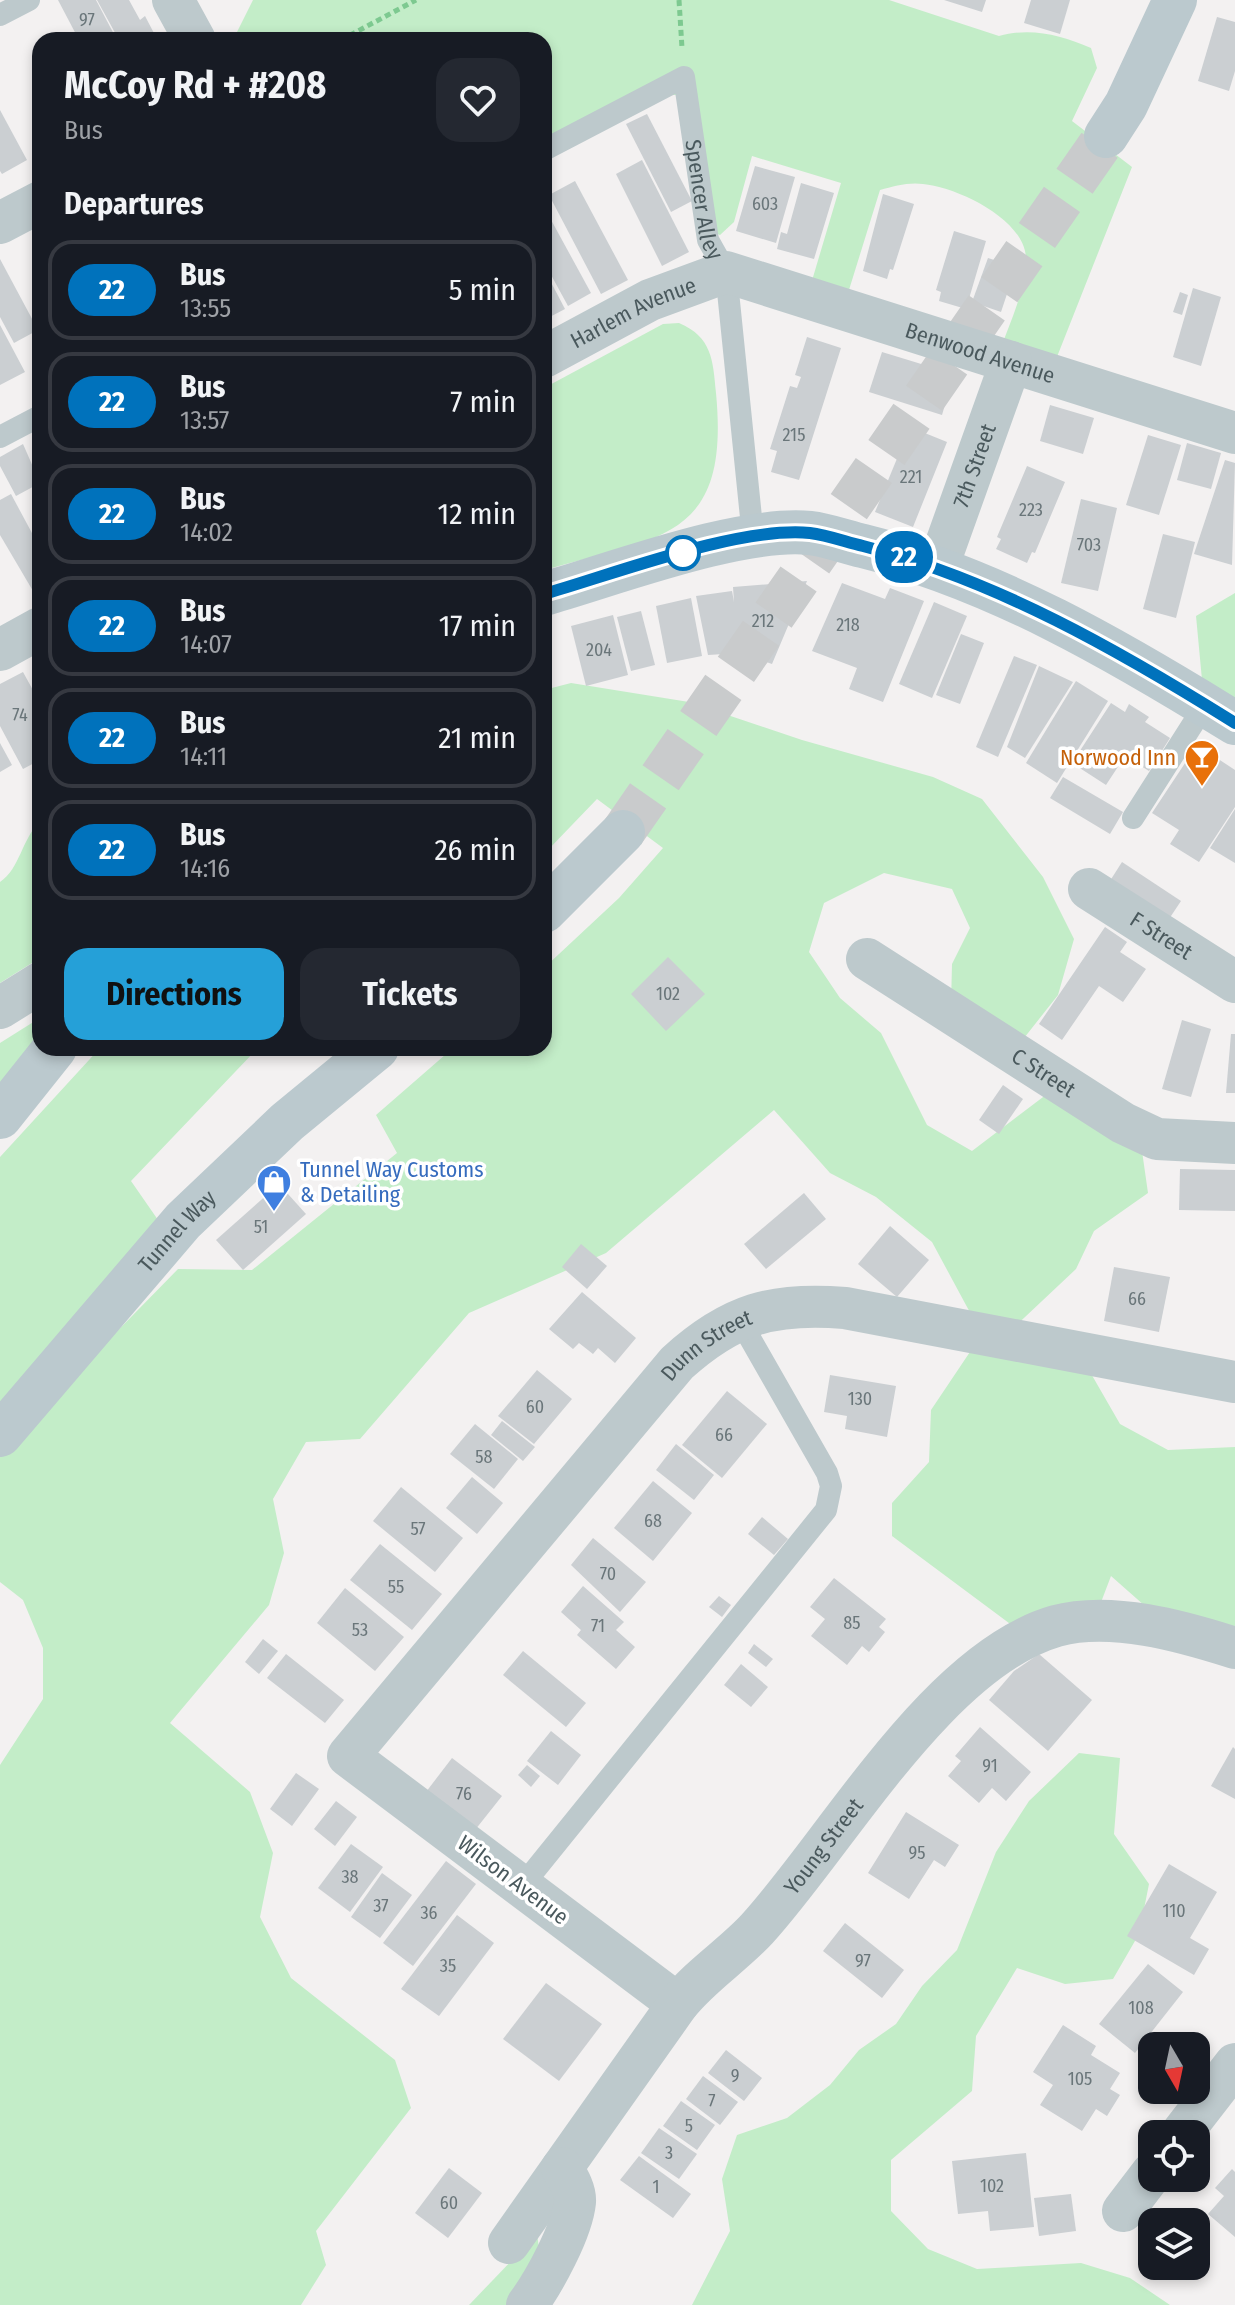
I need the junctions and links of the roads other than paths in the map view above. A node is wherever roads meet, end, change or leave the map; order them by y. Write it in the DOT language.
graph roads {
  1 [pos="29,0"];
  2 [pos="173,0"];
  3 [pos="1175,0"];
  4 [pos="0,15"];
  5 [pos="191,32"];
  6 [pos="1106,136"];
  7 [pos="552,146"];
  8 [pos="32,206"];
  9 [pos="0,223"];
  10 [pos="726,272"];
  11 [pos="552,353"];
  12 [pos="1011,362"];
  13 [pos="32,420"];
  14 [pos="1235,433"];
  15 [pos="0,437"];
  16 [pos="753,537"];
  17 [pos="937,569"];
  18 [pos="552,592"];
  19 [pos="32,632"];
  20 [pos="0,650"];
  21 [pos="1220,714"];
  22 [pos="1133,818"];
  23 [pos="623,832"];
  24 [pos="1089,889"];
  25 [pos="552,903"];
  26 [pos="867,959"];
  27 [pos="1235,982"];
  28 [pos="32,988"];
  29 [pos="0,1008"];
  30 [pos="49,1056"];
  31 [pos="367,1056"];
  32 [pos="0,1117"];
  33 [pos="1235,1143"];
  34 [pos="739,1319"];
  35 [pos="1235,1382"];
  36 [pos="0,1435"];
  37 [pos="1235,1648"];
  38 [pos="348,1756"];
  39 [pos="522,1886"];
  40 [pos="678,2004"];
  41 [pos="1235,2064"];
  42 [pos="1192,2120"];
  43 [pos="562,2168"];
  44 [pos="1138,2191"];
  45 [pos="1123,2211"];
  46 [pos="509,2243"];
  47 [pos="527,2305"];
  1 -- 4 [label="lane"];
  2 -- 5 [label="street"];
  3 -- 6 [label="street"];
  7 -- 10 [label="lane, Spencer Alley"];
  8 -- 9 [label="street"];
  10 -- 11 [label="street, Harlem Avenue"];
  10 -- 12 [label="street, Benwood Avenue"];
  10 -- 16 [label="lane, Spencer Alley"];
  12 -- 14 [label="street, Benwood Avenue"];
  12 -- 17 [label="street, 7th Street"];
  13 -- 15 [label="lane"];
  16 -- 17 [label="street"];
  16 -- 18 [label="street"];
  17 -- 21 [label="street"];
  19 -- 20 [label="street"];
  21 -- 22 [label="lane"];
  23 -- 25 [label="street"];
  24 -- 27 [label="street, F Street"];
  26 -- 33 [label="street, C Street"];
  28 -- 29 [label="street"];
  30 -- 32 [label="street"];
  31 -- 36 [label="street, Tunnel Way"];
  34 -- 35 [label="street, Dunn Street"];
  34 -- 38 [label="street, Dunn Street"];
  34 -- 39 [label="lane"];
  37 -- 40 [label="street, Young Street"];
  38 -- 39 [label="street, Wilson Avenue"];
  39 -- 40 [label="street, Wilson Avenue"];
  40 -- 43 [label="street, Young Street"];
  41 -- 42 [label="street"];
  43 -- 46 [label="street, Young Street"];
  43 -- 47 [label="street"];
  44 -- 45 [label="street"];
}
